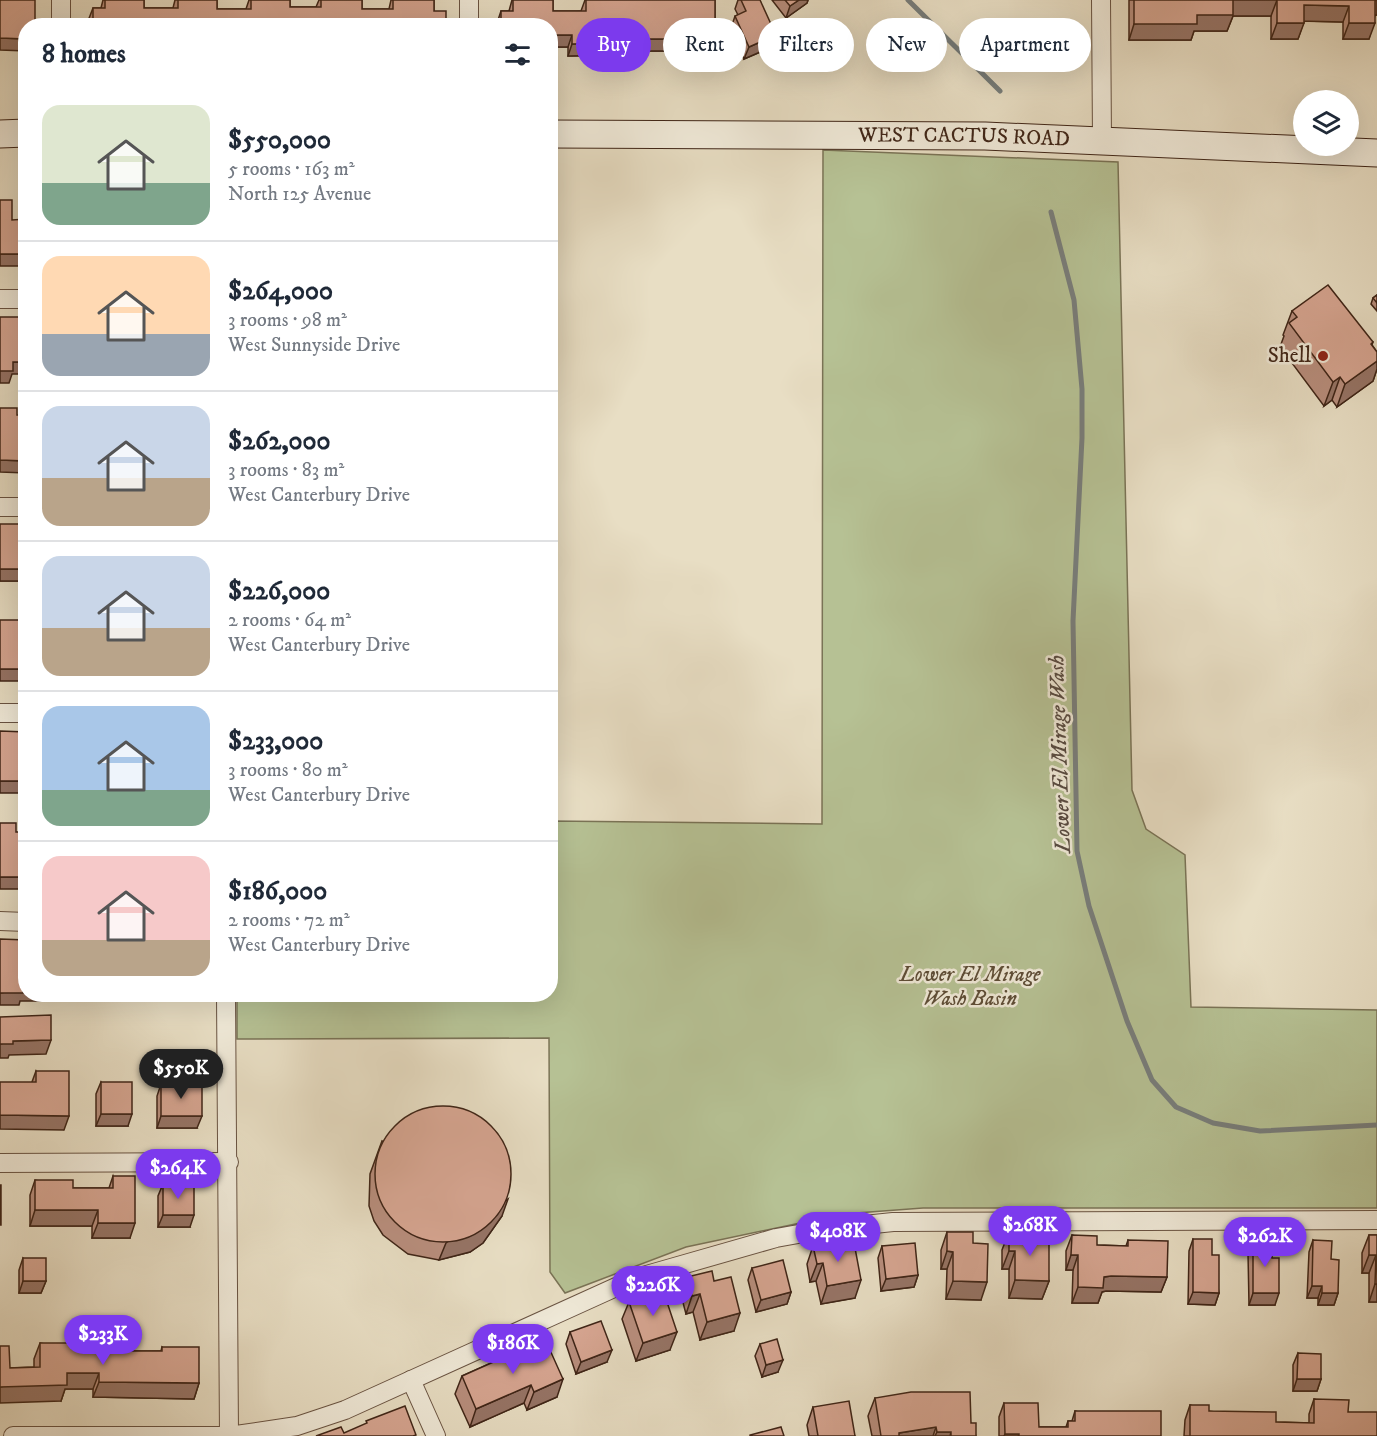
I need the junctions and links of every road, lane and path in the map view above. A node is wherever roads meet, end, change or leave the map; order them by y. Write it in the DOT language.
graph roads {
  1 [pos="61,0"];
  2 [pos="469,0"];
  3 [pos="1101,0"];
  4 [pos="61,18"];
  5 [pos="469,18"];
  6 [pos="18,133"];
  7 [pos="0,134"];
  8 [pos="558,134"];
  9 [pos="1102,140"];
  10 [pos="1377,153"];
  11 [pos="0,299"];
  12 [pos="18,299"];
  13 [pos="0,507"];
  14 [pos="18,507"];
  15 [pos="0,713"];
  16 [pos="18,713"];
  17 [pos="0,921"];
  18 [pos="18,922"];
  19 [pos="226,1002"];
  20 [pos="229,1162"];
  21 [pos="0,1163"];
  22 [pos="1377,1220"];
  23 [pos="411,1380"];
  24 [pos="13,1436"];
  25 [pos="228,1436"];
  26 [pos="436,1436"];
  1 -- 4 [label="street"];
  2 -- 5 [label="street"];
  3 -- 9 [label="street"];
  6 -- 7 [label="main road"];
  8 -- 9 [label="main road, WEST CACTUS ROAD"];
  9 -- 10 [label="main road, WEST CACTUS ROAD"];
  11 -- 12 [label="street"];
  13 -- 14 [label="street"];
  15 -- 16 [label="street"];
  17 -- 18 [label="street"];
  19 -- 20 [label="street"];
  20 -- 21 [label="street"];
  20 -- 25 [label="street"];
  22 -- 23 [label="street"];
  23 -- 25 [label="street"];
  23 -- 26 [label="street"];
  24 -- 25 [label="street"];
}
